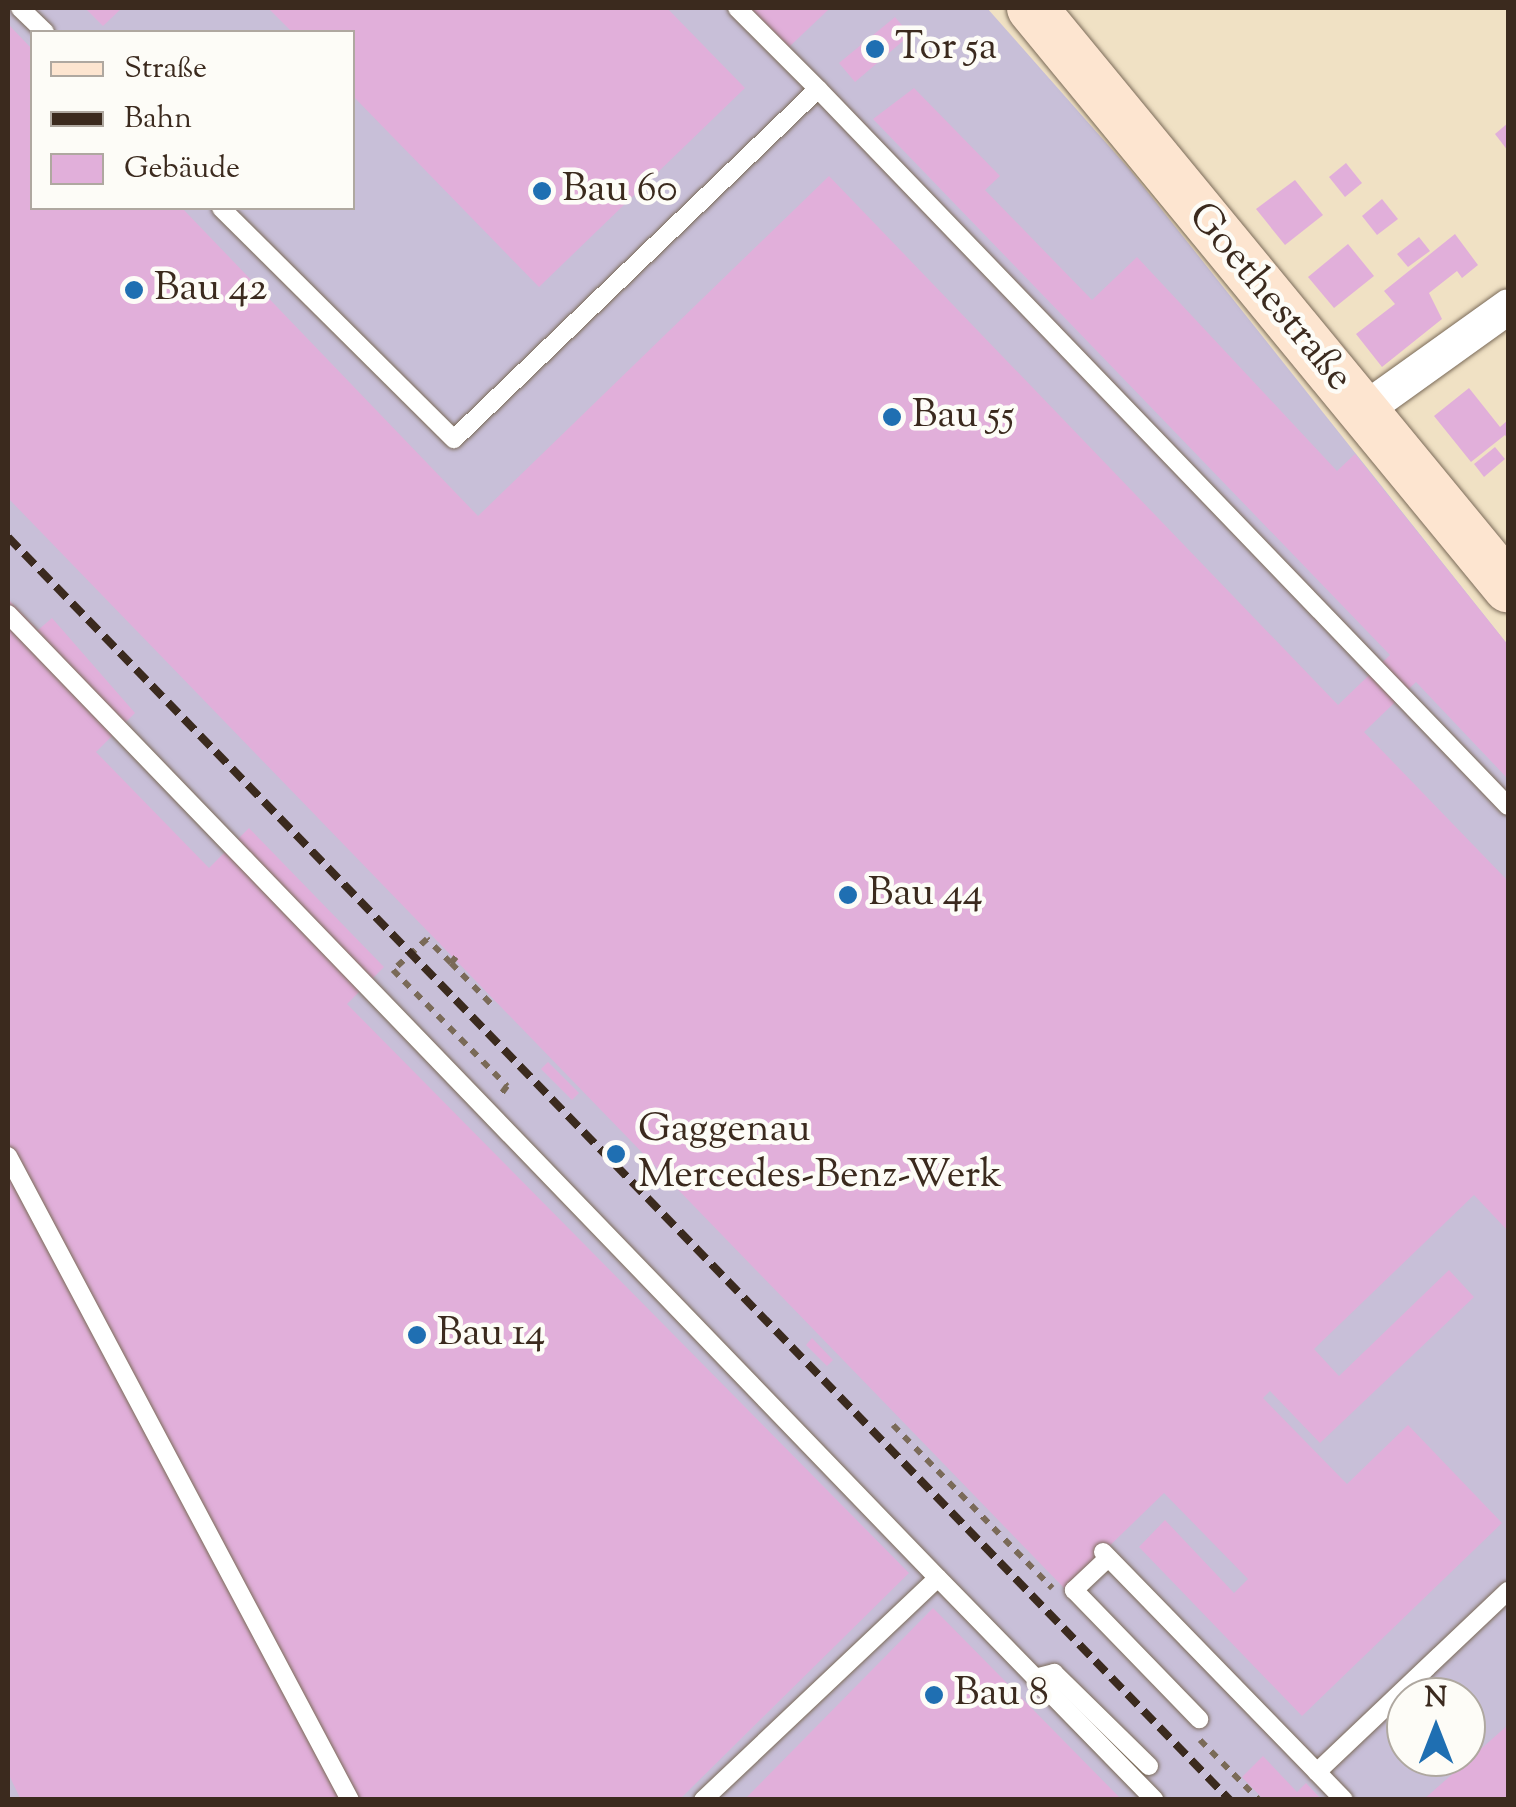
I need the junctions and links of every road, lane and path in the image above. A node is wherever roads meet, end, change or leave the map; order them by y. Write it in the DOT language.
graph roads {
  1 [pos="20,8"];
  2 [pos="738,8"];
  3 [pos="1032,8"];
  4 [pos="43,30"];
  5 [pos="818,89"];
  6 [pos="223,210"];
  7 [pos="1508,306"];
  8 [pos="1362,410"];
  9 [pos="1508,587"];
  10 [pos="8,614"];
  11 [pos="1508,806"];
  12 [pos="493,1006"];
  13 [pos="502,1093"];
  14 [pos="8,1156"];
  15 [pos="893,1426"];
  16 [pos="930,1463"];
  17 [pos="938,1578"];
  18 [pos="1508,1591"];
  19 [pos="1035,1678"];
  20 [pos="1199,1719"];
  21 [pos="1149,1766"];
  22 [pos="1317,1772"];
  23 [pos="350,1800"];
  24 [pos="703,1800"];
  25 [pos="1155,1800"];
  26 [pos="1344,1800"];
  1 -- 4 [label="lane"];
  2 -- 5 [label="lane"];
  3 -- 8 [label="street, Goethestraße"];
  5 -- 6 [label="lane"];
  5 -- 11 [label="lane"];
  7 -- 8 [label="street"];
  8 -- 9 [label="street, Goethestraße"];
  10 -- 17 [label="lane"];
  12 -- 13 [label="path"];
  14 -- 23 [label="lane"];
  15 -- 16 [label="path"];
  17 -- 19 [label="lane"];
  17 -- 24 [label="lane"];
  18 -- 22 [label="lane"];
  19 -- 21 [label="lane"];
  19 -- 25 [label="lane"];
  20 -- 22 [label="lane"];
  22 -- 26 [label="lane"];
}
